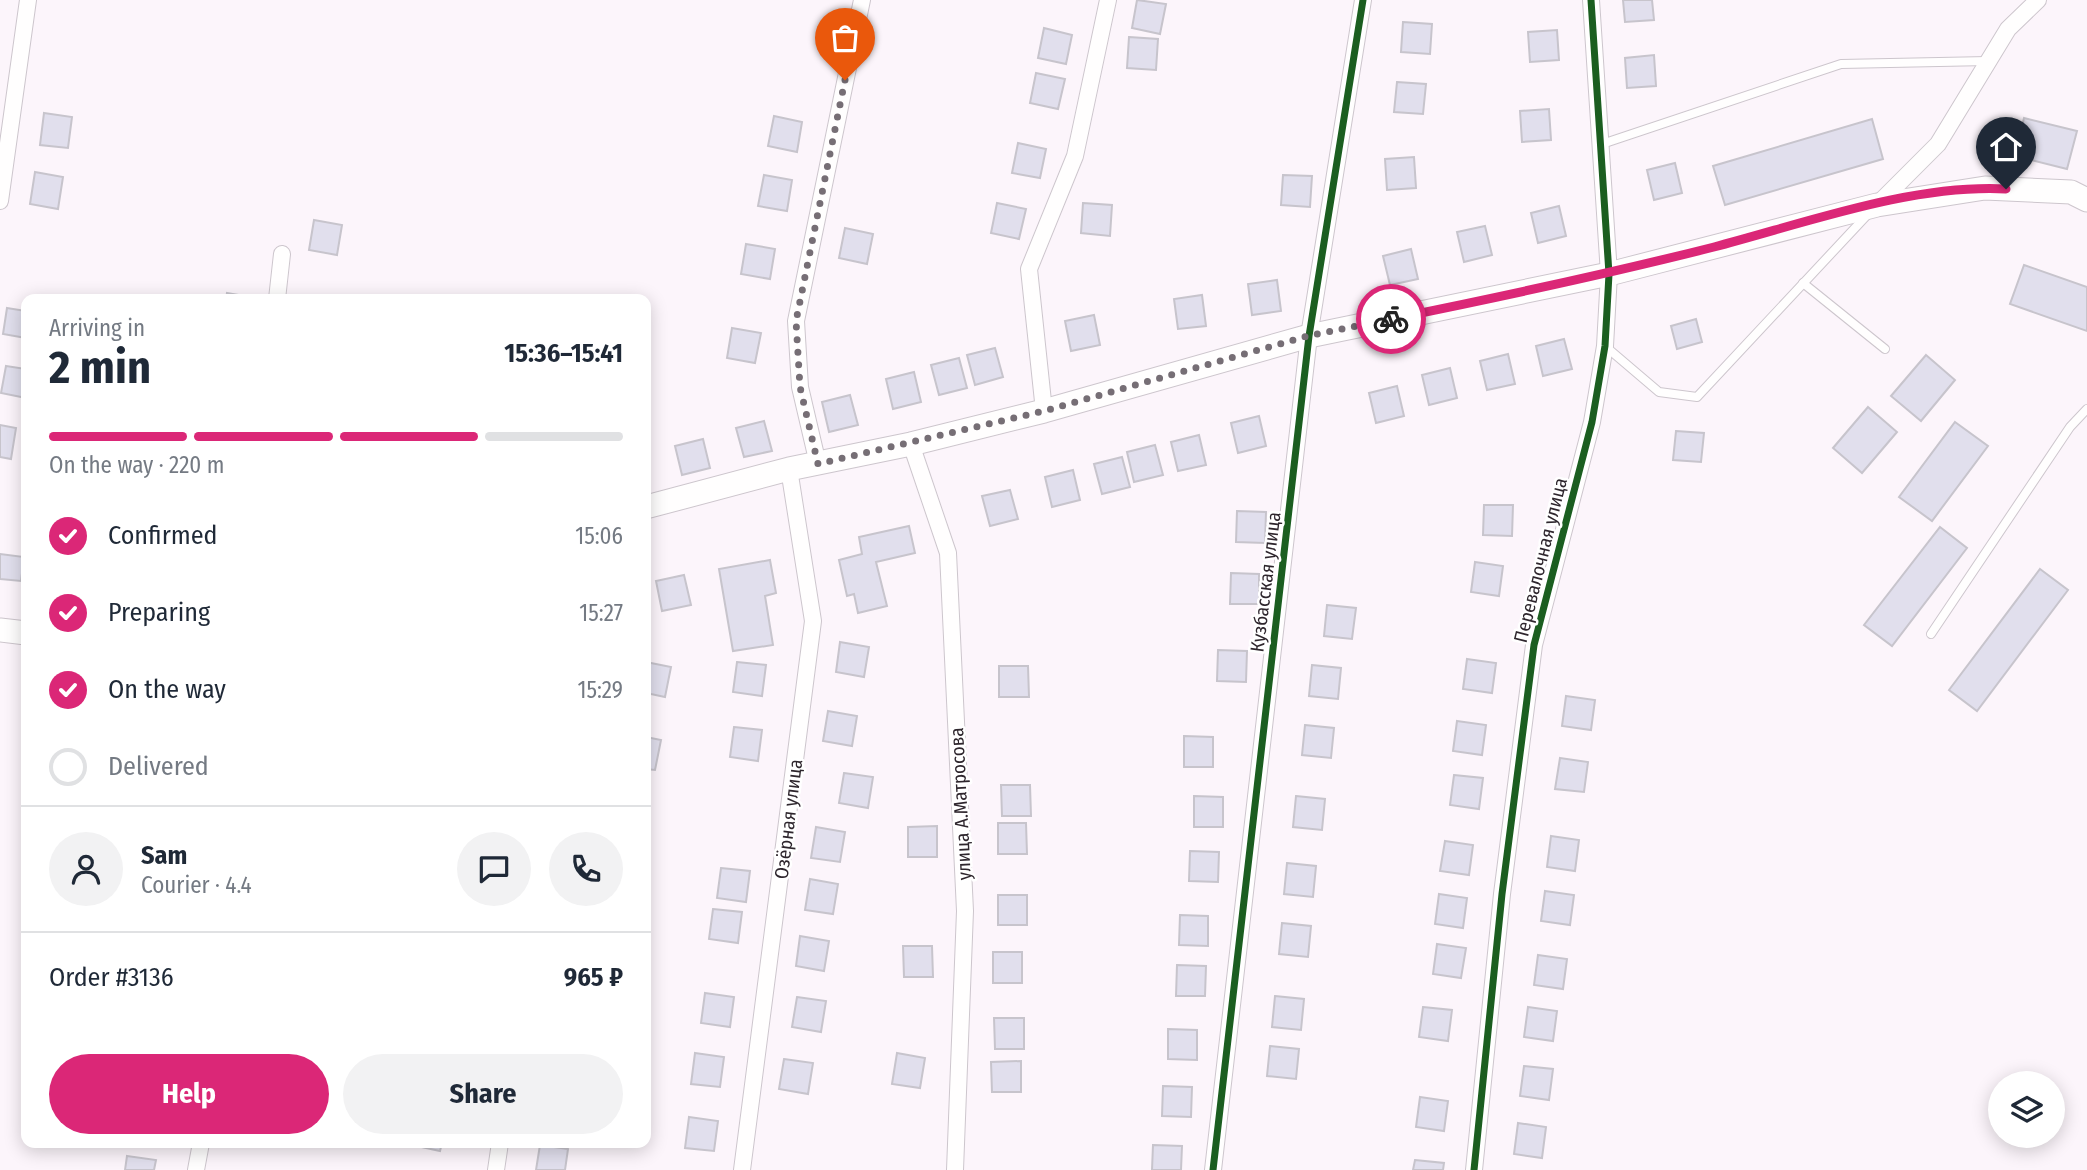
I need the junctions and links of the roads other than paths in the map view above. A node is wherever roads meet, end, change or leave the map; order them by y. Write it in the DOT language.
graph roads {
  1 [pos="28,0"];
  2 [pos="862,0"];
  3 [pos="1108,0"];
  4 [pos="1363,0"];
  5 [pos="1591,0"];
  6 [pos="2038,0"];
  7 [pos="1989,61"];
  8 [pos="1599,145"];
  9 [pos="2087,200"];
  10 [pos="0,201"];
  11 [pos="1877,205"];
  12 [pos="282,254"];
  13 [pos="1609,274"];
  14 [pos="1803,283"];
  15 [pos="278,294"];
  16 [pos="1308,336"];
  17 [pos="1605,346"];
  18 [pos="1885,349"];
  19 [pos="2087,409"];
  20 [pos="1044,411"];
  21 [pos="911,444"];
  22 [pos="818,464"];
  23 [pos="789,469"];
  24 [pos="651,506"];
  25 [pos="0,630"];
  26 [pos="21,632"];
  27 [pos="1931,634"];
  28 [pos="200,1148"];
  29 [pos="499,1148"];
  30 [pos="196,1170"];
  31 [pos="496,1170"];
  32 [pos="742,1170"];
  33 [pos="955,1170"];
  34 [pos="1213,1170"];
  35 [pos="1474,1170"];
  1 -- 10 [label="street"];
  2 -- 22 [label="street"];
  3 -- 20 [label="street"];
  4 -- 16 [label="street, Кузбасская улица"];
  5 -- 8 [label="street, Перевалочная улица"];
  6 -- 7 [label="street"];
  7 -- 8 [label="lane"];
  7 -- 11 [label="street"];
  8 -- 13 [label="street, Перевалочная улица"];
  9 -- 11 [label="main road"];
  11 -- 13 [label="main road"];
  11 -- 14 [label="lane"];
  12 -- 15 [label="street"];
  13 -- 16 [label="main road"];
  13 -- 17 [label="street, Перевалочная улица"];
  14 -- 17 [label="lane"];
  14 -- 18 [label="lane"];
  16 -- 20 [label="main road"];
  16 -- 34 [label="street, Кузбасская улица"];
  17 -- 35 [label="street, Перевалочная улица"];
  19 -- 27 [label="lane"];
  20 -- 21 [label="main road"];
  21 -- 22 [label="main road"];
  21 -- 33 [label="street, улица А.Матросова"];
  22 -- 23 [label="main road"];
  23 -- 24 [label="main road"];
  23 -- 32 [label="street, Озёрная улица"];
  25 -- 26 [label="main road"];
  28 -- 30 [label="street"];
  29 -- 31 [label="street"];
}
